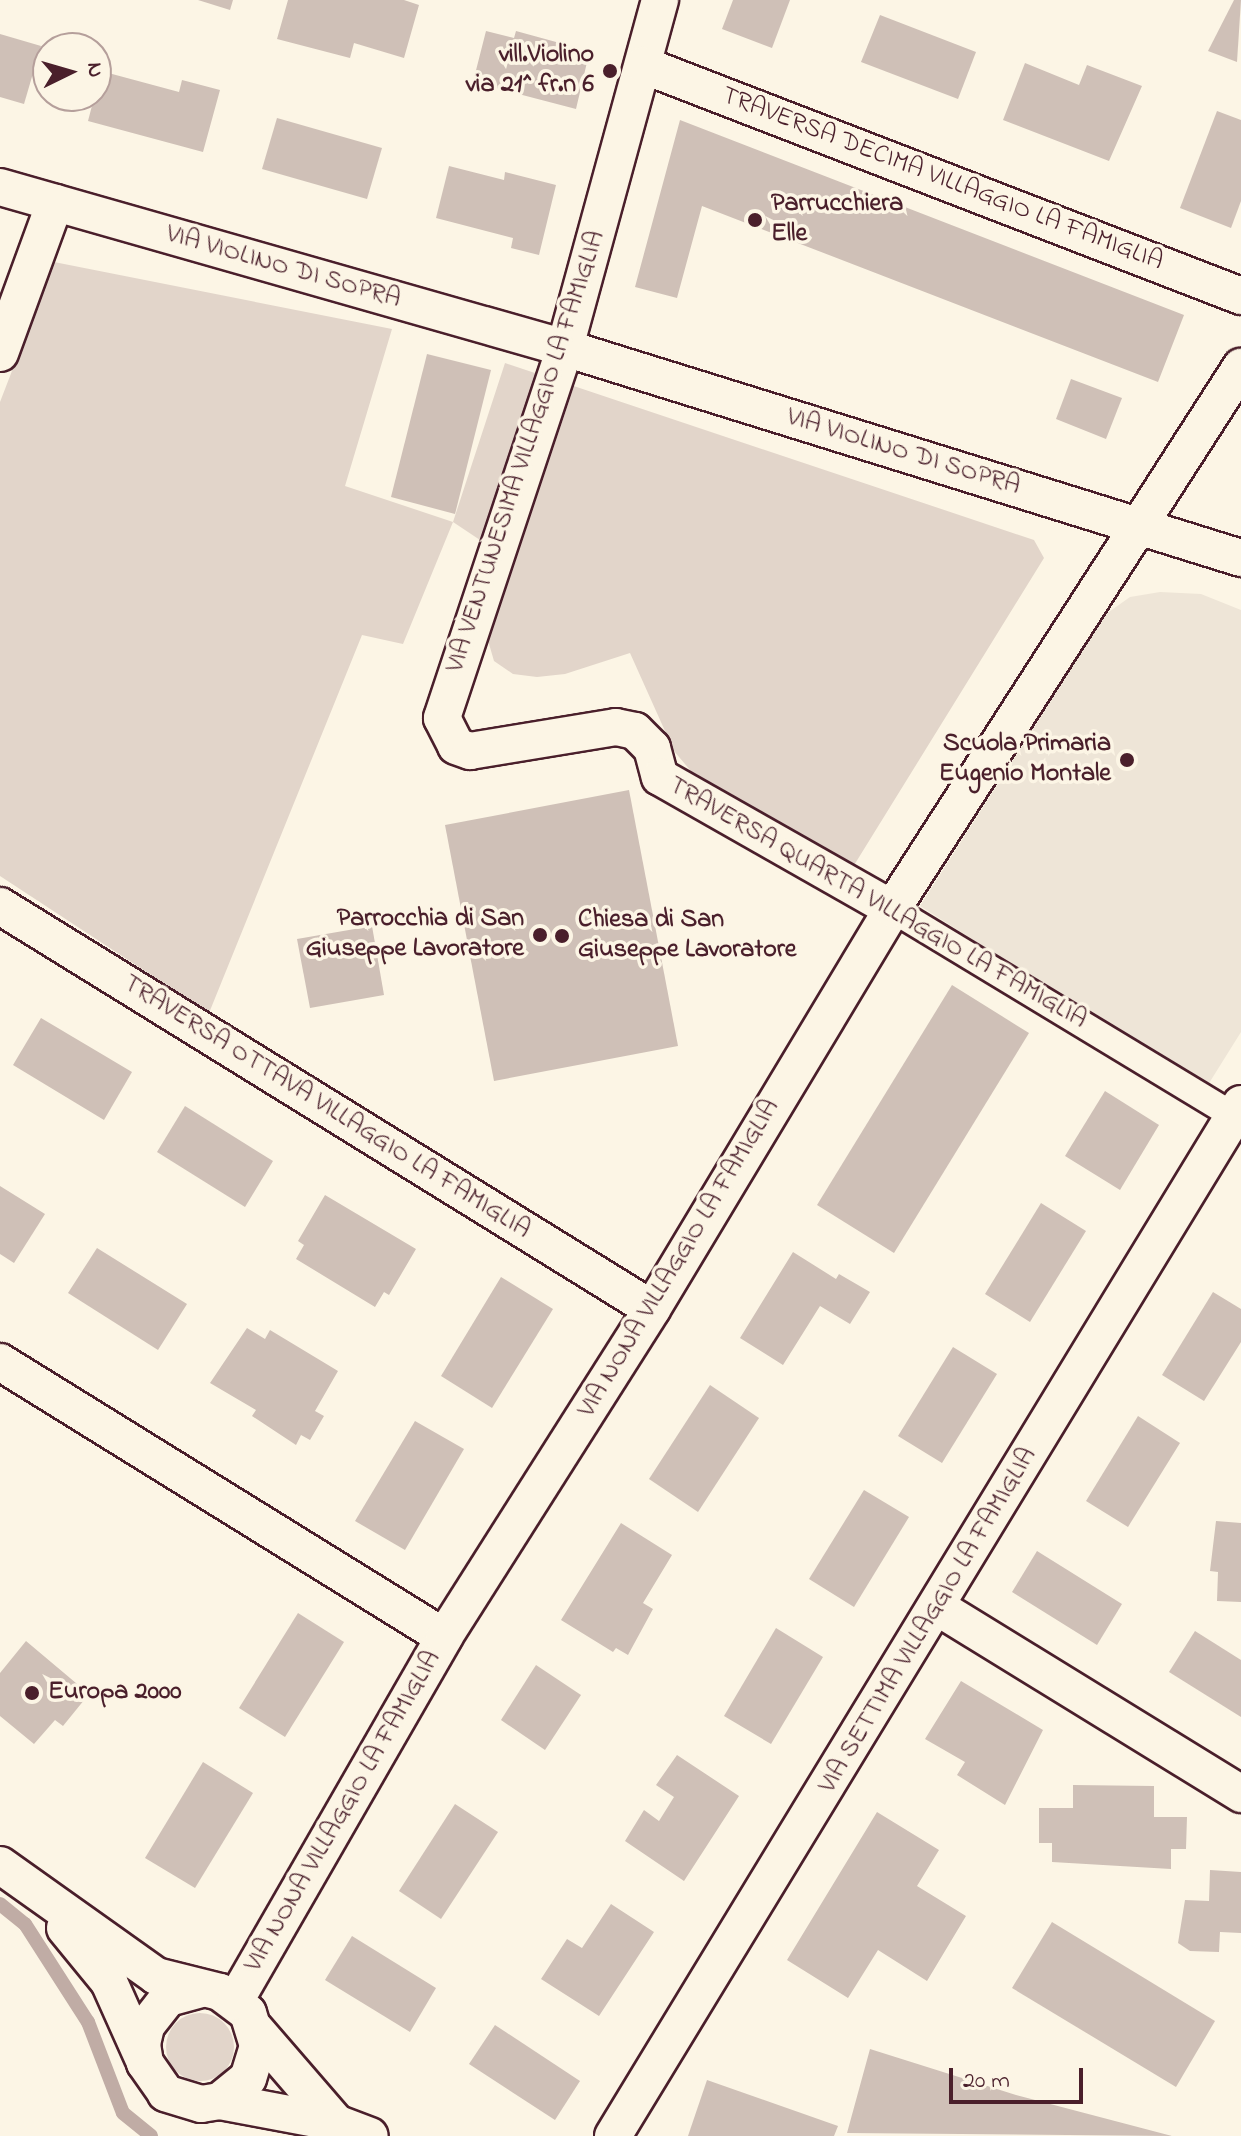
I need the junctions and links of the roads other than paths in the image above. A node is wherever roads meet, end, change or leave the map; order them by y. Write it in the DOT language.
graph roads {
  1 [pos="653,2"];
  2 [pos="643,65"];
  3 [pos="0,187"];
  4 [pos="55,203"];
  5 [pos="1241,296"];
  6 [pos="565,348"];
  7 [pos="0,353"];
  8 [pos="1241,367"];
  9 [pos="1138,525"];
  10 [pos="1241,558"];
  11 [pos="442,718"];
  12 [pos="0,906"];
  13 [pos="892,909"];
  14 [pos="1239,1114"];
  15 [pos="652,1309"];
  16 [pos="0,1362"];
  17 [pos="939,1608"];
  18 [pos="444,1637"];
  19 [pos="1241,1794"];
  20 [pos="0,1865"];
  21 [pos="39,1896"];
  22 [pos="231,2006"];
  23 [pos="145,2063"];
  24 [pos="220,2101"];
  25 [pos="336,2123"];
  26 [pos="370,2136"];
  27 [pos="613,2136"];
  1 -- 2 [label="street, VIA VENTUNESIMA VILLAGGIO LA FAMIGLIA"];
  2 -- 5 [label="street, TRAVERSA DECIMA VILLAGGIO LA FAMIGLIA"];
  2 -- 6 [label="street, VIA VENTUNESIMA VILLAGGIO LA FAMIGLIA"];
  3 -- 4 [label="street, VIA VIOLINO DI SOPRA"];
  4 -- 6 [label="street, VIA VIOLINO DI SOPRA"];
  4 -- 7 [label="street"];
  6 -- 9 [label="street, VIA VIOLINO DI SOPRA"];
  6 -- 11 [label="street, VIA VENTUNESIMA VILLAGGIO LA FAMIGLIA"];
  8 -- 9 [label="street, VIA NONA VILLAGGIO LA FAMIGLIA"];
  9 -- 10 [label="street, VIA VIOLINO DI SOPRA"];
  9 -- 13 [label="street, VIA NONA VILLAGGIO LA FAMIGLIA"];
  11 -- 13 [label="street, TRAVERSA QUARTA VILLAGGIO LA FAMIGLIA"];
  12 -- 15 [label="street, TRAVERSA OTTAVA VILLAGGIO LA FAMIGLIA"];
  13 -- 14 [label="street, TRAVERSA QUARTA VILLAGGIO LA FAMIGLIA"];
  13 -- 15 [label="street, VIA NONA VILLAGGIO LA FAMIGLIA"];
  14 -- 17 [label="street, VIA SETTIMA VILLAGGIO LA FAMIGLIA"];
  15 -- 18 [label="street, VIA NONA VILLAGGIO LA FAMIGLIA"];
  16 -- 18 [label="street"];
  17 -- 19 [label="street"];
  17 -- 27 [label="street, VIA SETTIMA VILLAGGIO LA FAMIGLIA"];
  18 -- 22 [label="street, VIA NONA VILLAGGIO LA FAMIGLIA"];
  20 -- 21 [label="street"];
  21 -- 22 [label="street"];
  21 -- 23 [label="street"];
  22 -- 23 [label="street"];
  22 -- 24 [label="street"];
  22 -- 25 [label="street"];
  23 -- 24 [label="street"];
  24 -- 25 [label="street"];
  25 -- 26 [label="street"];
}
